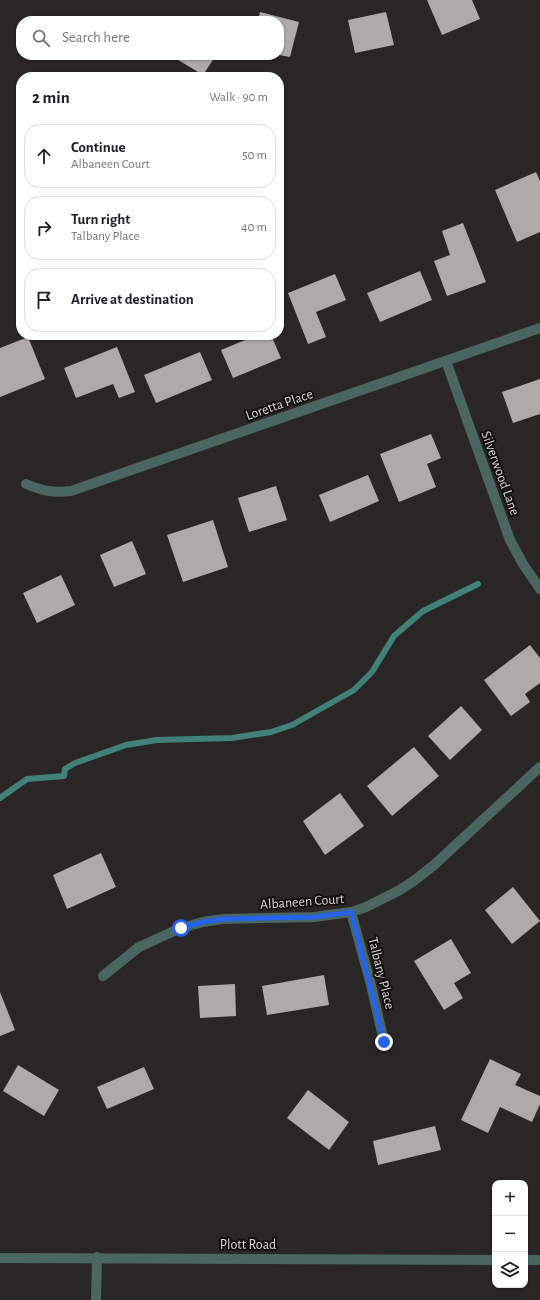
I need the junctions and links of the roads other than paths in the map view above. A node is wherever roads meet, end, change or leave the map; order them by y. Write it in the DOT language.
graph roads {
  1 [pos="540,328"];
  2 [pos="446,361"];
  3 [pos="26,484"];
  4 [pos="540,588"];
  5 [pos="540,767"];
  6 [pos="351,912"];
  7 [pos="103,976"];
  8 [pos="384,1042"];
  9 [pos="97,1257"];
  10 [pos="0,1258"];
  11 [pos="492,1260"];
  12 [pos="528,1260"];
  13 [pos="540,1260"];
  14 [pos="96,1300"];
  1 -- 2 [label="street, Loretta Place"];
  2 -- 3 [label="street, Loretta Place"];
  2 -- 4 [label="street, Silverwood Lane"];
  5 -- 6 [label="street, Albaneen Court"];
  6 -- 7 [label="street, Albaneen Court"];
  6 -- 8 [label="street, Talbany Place"];
  9 -- 10 [label="street, Plott Road"];
  9 -- 11 [label="street, Plott Road"];
  9 -- 14 [label="street"];
  12 -- 13 [label="street"];
}
